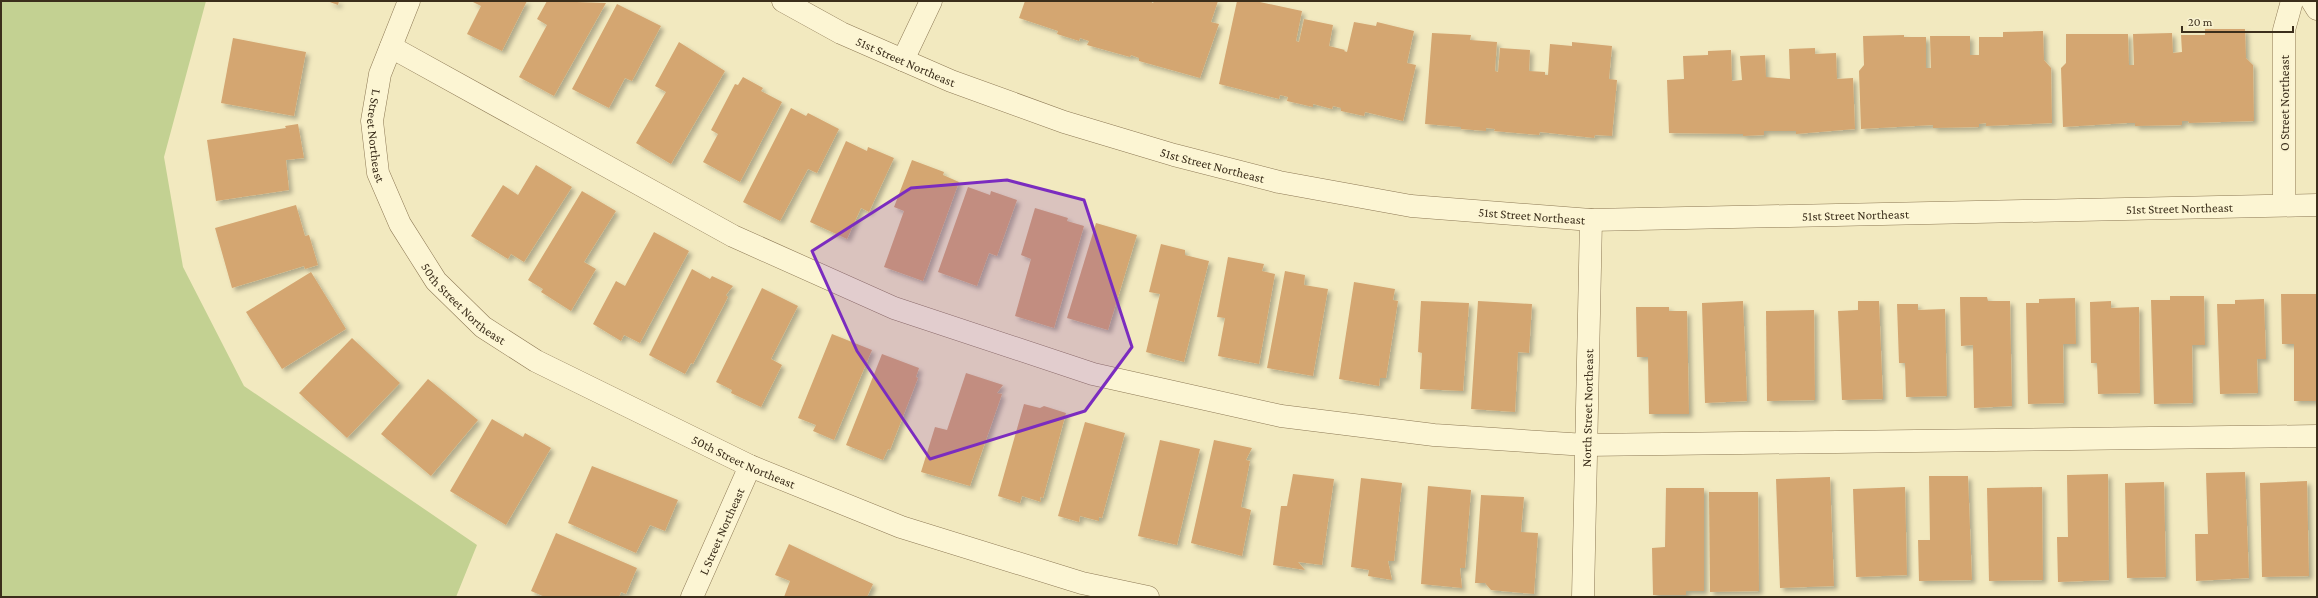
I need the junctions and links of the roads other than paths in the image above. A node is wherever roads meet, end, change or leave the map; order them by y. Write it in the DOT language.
graph roads {
  1 [pos="409,1"];
  2 [pos="783,1"];
  3 [pos="931,1"];
  4 [pos="2292,1"];
  5 [pos="2312,1"];
  6 [pos="2317,9"];
  7 [pos="391,47"];
  8 [pos="904,60"];
  9 [pos="2317,204"];
  10 [pos="2284,205"];
  11 [pos="1591,220"];
  12 [pos="400,224"];
  13 [pos="2317,436"];
  14 [pos="1586,446"];
  15 [pos="750,466"];
  16 [pos="1080,590"];
  17 [pos="692,597"];
  18 [pos="1148,597"];
  19 [pos="1583,597"];
  1 -- 7 [label="street, L Street Northeast"];
  2 -- 8 [label="street, 51st Street Northeast"];
  3 -- 8 [label="street"];
  4 -- 10 [label="street, O Street Northeast"];
  5 -- 6 [label="street"];
  7 -- 12 [label="street, L Street Northeast"];
  7 -- 14 [label="street"];
  8 -- 11 [label="street, 51st Street Northeast"];
  9 -- 10 [label="street, 51st Street Northeast"];
  10 -- 11 [label="street, 51st Street Northeast"];
  11 -- 14 [label="street, North Street Northeast"];
  12 -- 15 [label="street, 50th Street Northeast"];
  13 -- 14 [label="street"];
  14 -- 19 [label="street, North Street Northeast"];
  15 -- 16 [label="street, 50th Street Northeast"];
  15 -- 17 [label="street, L Street Northeast"];
  16 -- 18 [label="street, 50th Street Northeast"];
}
